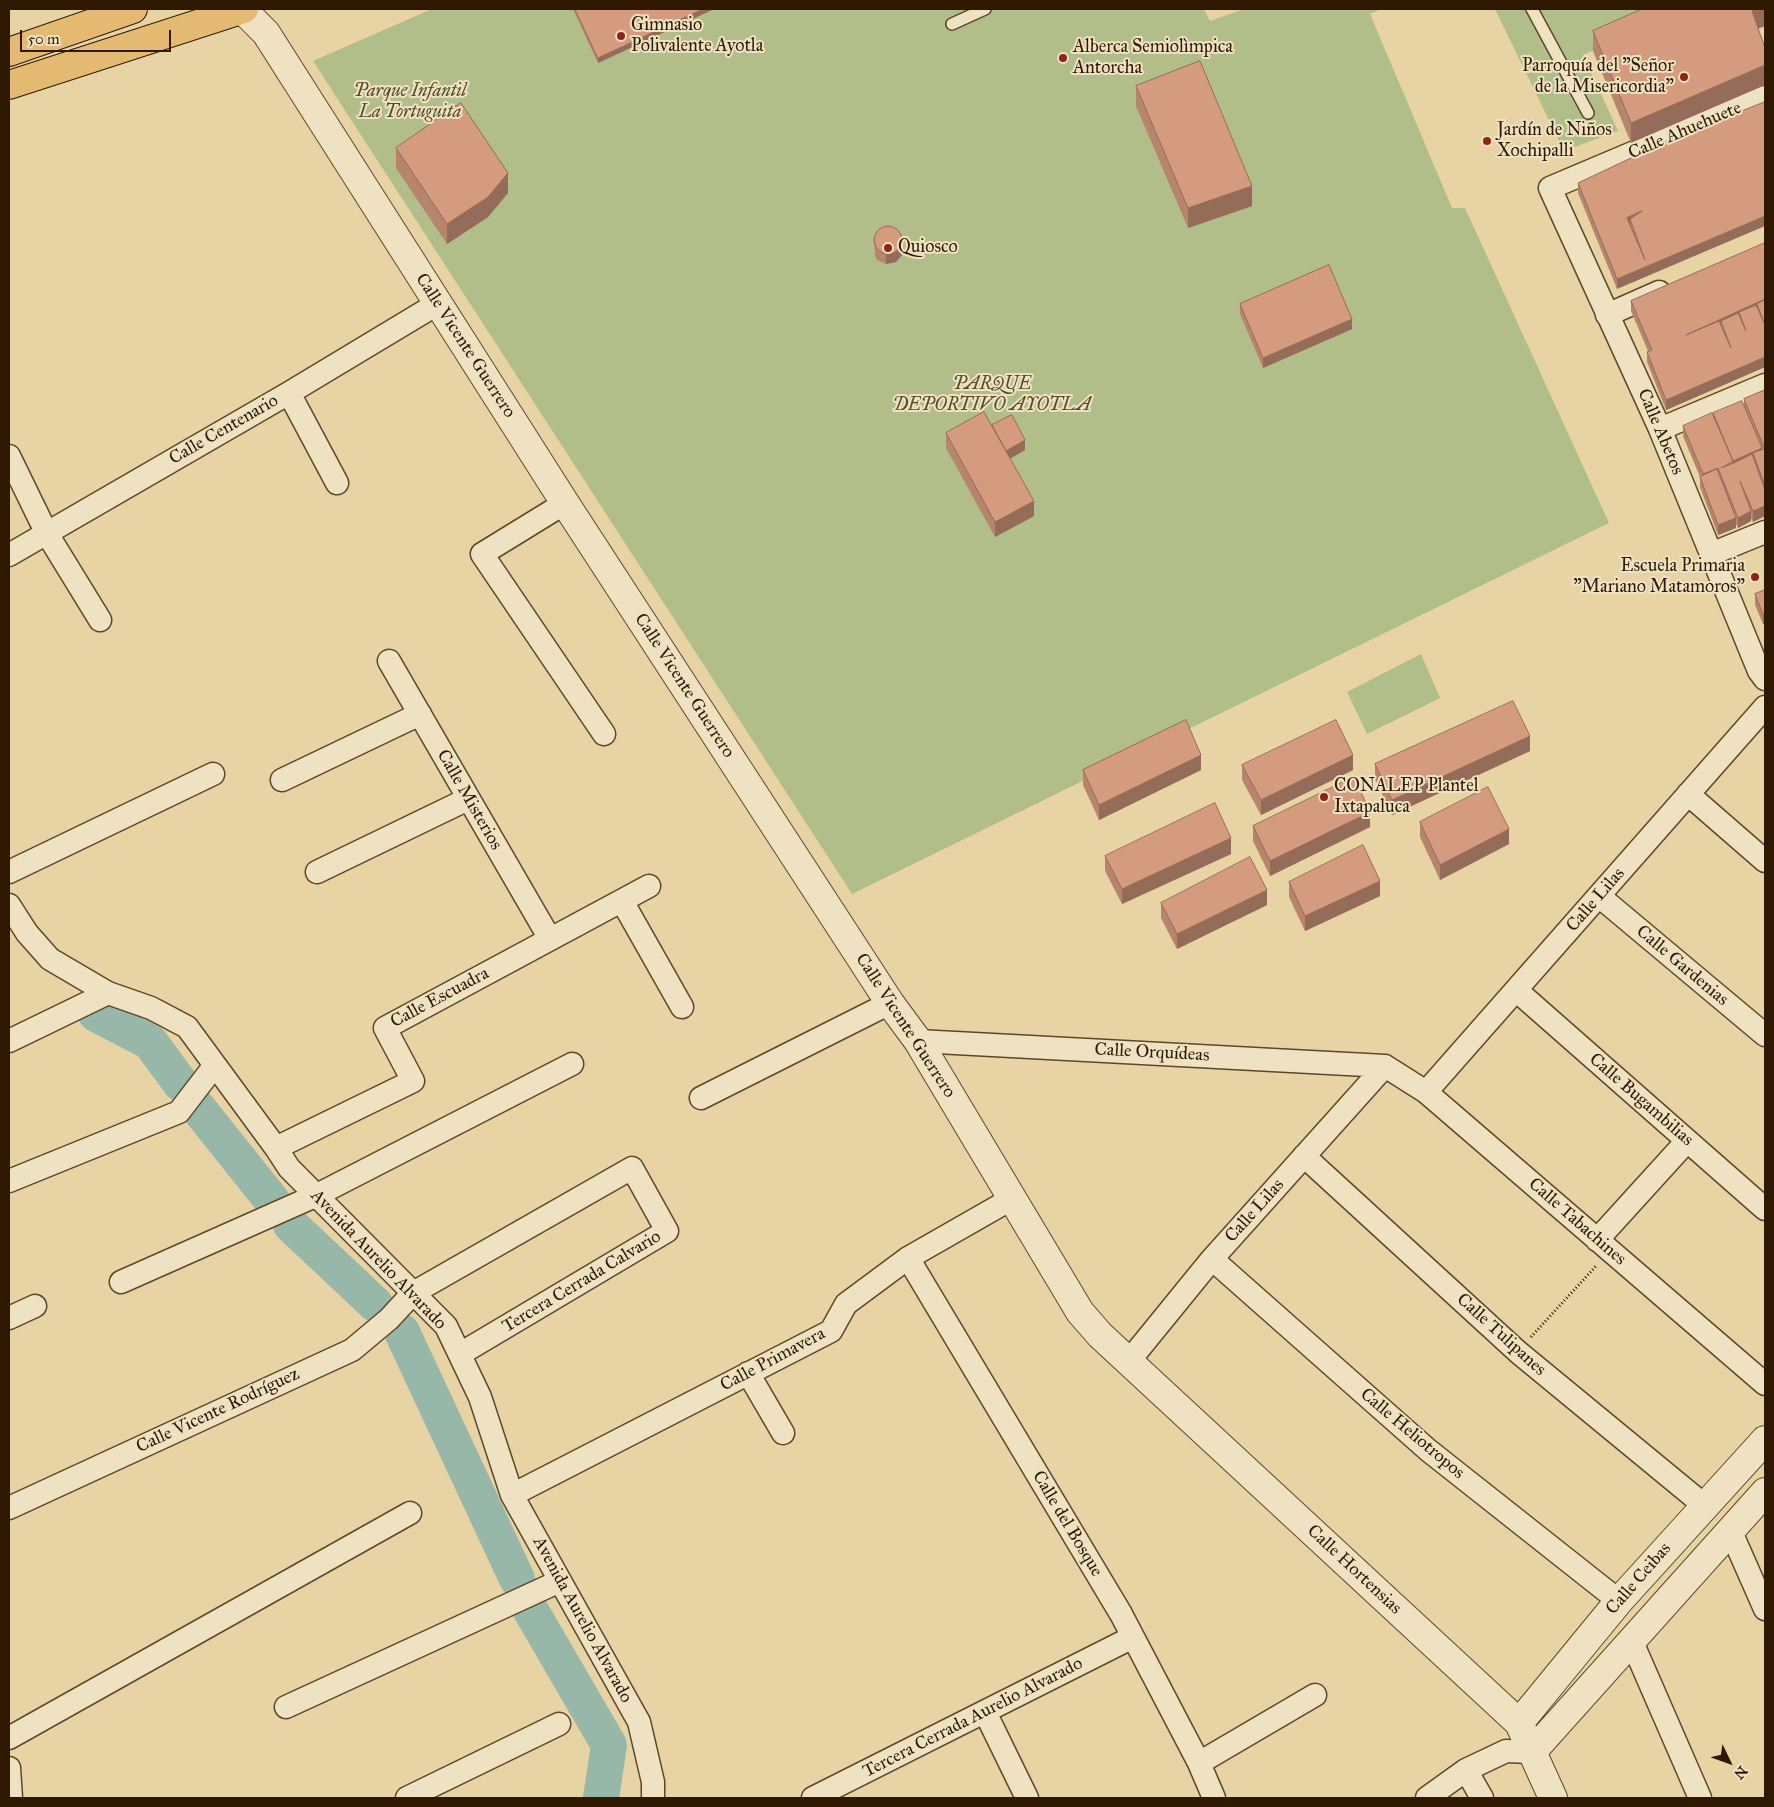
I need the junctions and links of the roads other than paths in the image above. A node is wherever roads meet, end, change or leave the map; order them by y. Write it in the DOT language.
graph roads {
  1 [pos="134,9"];
  2 [pos="243,9"];
  3 [pos="984,9"];
  4 [pos="1532,9"];
  5 [pos="952,24"];
  6 [pos="9,52"];
  7 [pos="9,85"];
  8 [pos="1765,97"];
  9 [pos="1588,113"];
  10 [pos="1550,188"];
  11 [pos="1678,284"];
  12 [pos="437,304"];
  13 [pos="1607,315"];
  14 [pos="1765,385"];
  15 [pos="289,393"];
  16 [pos="1660,429"];
  17 [pos="9,456"];
  18 [pos="337,483"];
  19 [pos="565,503"];
  20 [pos="46,532"];
  21 [pos="1765,532"];
  22 [pos="1711,554"];
  23 [pos="9,555"];
  24 [pos="100,620"];
  25 [pos="389,661"];
  26 [pos="1765,679"];
  27 [pos="1765,707"];
  28 [pos="420,714"];
  29 [pos="604,734"];
  30 [pos="213,774"];
  31 [pos="282,780"];
  32 [pos="1688,794"];
  33 [pos="468,799"];
  34 [pos="1765,861"];
  35 [pos="9,872"];
  36 [pos="317,872"];
  37 [pos="649,886"];
  38 [pos="1599,896"];
  39 [pos="622,901"];
  40 [pos="9,905"];
  41 [pos="550,939"];
  42 [pos="1516,990"];
  43 [pos="108,993"];
  44 [pos="890,1003"];
  45 [pos="682,1007"];
  46 [pos="1765,1036"];
  47 [pos="9,1041"];
  48 [pos="918,1041"];
  49 [pos="572,1064"];
  50 [pos="215,1065"];
  51 [pos="1385,1066"];
  52 [pos="1426,1092"];
  53 [pos="701,1098"];
  54 [pos="1687,1141"];
  55 [pos="276,1148"];
  56 [pos="1304,1156"];
  57 [pos="9,1181"];
  58 [pos="315,1196"];
  59 [pos="1013,1198"];
  60 [pos="1765,1209"];
  61 [pos="1604,1245"];
  62 [pos="908,1258"];
  63 [pos="1212,1259"];
  64 [pos="121,1282"];
  65 [pos="413,1293"];
  66 [pos="35,1306"];
  67 [pos="9,1318"];
  68 [pos="460,1354"];
  69 [pos="1129,1361"];
  70 [pos="748,1373"];
  71 [pos="1765,1384"];
  72 [pos="783,1433"];
  73 [pos="1765,1440"];
  74 [pos="1765,1492"];
  75 [pos="512,1494"];
  76 [pos="1704,1506"];
  77 [pos="9,1508"];
  78 [pos="410,1513"];
  79 [pos="1731,1532"];
  80 [pos="560,1581"];
  81 [pos="1619,1601"];
  82 [pos="1765,1609"];
  83 [pos="1133,1637"];
  84 [pos="1632,1642"];
  85 [pos="1315,1695"];
  86 [pos="286,1707"];
  87 [pos="985,1712"];
  88 [pos="1518,1723"];
  89 [pos="559,1724"];
  90 [pos="9,1738"];
  91 [pos="1519,1751"];
  92 [pos="1199,1763"];
  93 [pos="9,1768"];
  94 [pos="1466,1770"];
  95 [pos="11,1798"];
  96 [pos="407,1798"];
  97 [pos="653,1798"];
  98 [pos="813,1798"];
  99 [pos="1027,1798"];
  100 [pos="1214,1798"];
  101 [pos="1427,1798"];
  102 [pos="1482,1798"];
  103 [pos="1553,1798"];
  104 [pos="1700,1798"];
  1 -- 6 [label="main road"];
  2 -- 7 [label="main road"];
  2 -- 12 [label="street, Calle Vicente Guerrero"];
  3 -- 5 [label="lane"];
  4 -- 9 [label="lane"];
  8 -- 10 [label="street, Calle Ahuehuete"];
  10 -- 13 [label="street, Calle Abetos"];
  11 -- 13 [label="street"];
  12 -- 15 [label="street, Calle Centenario"];
  12 -- 19 [label="street, Calle Vicente Guerrero"];
  13 -- 16 [label="street, Calle Abetos"];
  14 -- 16 [label="street"];
  15 -- 18 [label="street"];
  15 -- 20 [label="street, Calle Centenario"];
  16 -- 22 [label="street, Calle Abetos"];
  17 -- 20 [label="street"];
  19 -- 29 [label="street"];
  19 -- 44 [label="street, Calle Vicente Guerrero"];
  20 -- 23 [label="street, Calle Centenario"];
  20 -- 24 [label="street"];
  21 -- 22 [label="street"];
  22 -- 26 [label="street, Calle Abetos"];
  25 -- 28 [label="street, Calle Misterios"];
  27 -- 32 [label="street, Calle Lilas"];
  28 -- 31 [label="street"];
  28 -- 33 [label="street, Calle Misterios"];
  30 -- 35 [label="street"];
  32 -- 34 [label="street"];
  32 -- 38 [label="street, Calle Lilas"];
  33 -- 36 [label="street"];
  33 -- 41 [label="street, Calle Misterios"];
  37 -- 39 [label="street"];
  38 -- 42 [label="street, Calle Lilas"];
  38 -- 46 [label="street, Calle Gardenias"];
  39 -- 41 [label="street"];
  39 -- 45 [label="street"];
  40 -- 43 [label="street, Avenida Aurelio Alvarado"];
  41 -- 55 [label="street, Calle Escuadra"];
  42 -- 52 [label="street, Calle Lilas"];
  42 -- 54 [label="street, Calle Bugambilias"];
  43 -- 47 [label="street"];
  43 -- 50 [label="street, Avenida Aurelio Alvarado"];
  44 -- 48 [label="street, Calle Vicente Guerrero"];
  44 -- 53 [label="street"];
  48 -- 51 [label="street, Calle Orquídeas"];
  48 -- 59 [label="street, Calle Vicente Guerrero"];
  49 -- 58 [label="street"];
  50 -- 55 [label="street, Avenida Aurelio Alvarado"];
  50 -- 57 [label="street"];
  51 -- 52 [label="street, Calle Tabachines"];
  51 -- 56 [label="street, Calle Lilas"];
  52 -- 61 [label="street, Calle Tabachines"];
  54 -- 60 [label="street, Calle Bugambilias"];
  54 -- 61 [label="street"];
  55 -- 58 [label="street, Avenida Aurelio Alvarado"];
  56 -- 63 [label="street, Calle Lilas"];
  56 -- 76 [label="street, Calle Tulipanes"];
  58 -- 64 [label="street"];
  58 -- 65 [label="street, Avenida Aurelio Alvarado"];
  59 -- 62 [label="street, Calle Primavera"];
  59 -- 69 [label="street, Calle Vicente Guerrero"];
  61 -- 71 [label="street, Calle Tabachines"];
  62 -- 70 [label="street, Calle Primavera"];
  62 -- 83 [label="street, Calle del Bosque"];
  63 -- 69 [label="street, Calle Lilas"];
  63 -- 81 [label="street, Calle Heliotropos"];
  65 -- 68 [label="street, Avenida Aurelio Alvarado"];
  65 -- 68 [label="street, Tercera Cerrada Calvario"];
  65 -- 77 [label="street, Calle Vicente Rodríguez"];
  66 -- 67 [label="street"];
  68 -- 75 [label="street, Avenida Aurelio Alvarado"];
  69 -- 88 [label="street, Calle Hortensias"];
  70 -- 72 [label="street"];
  70 -- 75 [label="street, Calle Primavera"];
  73 -- 76 [label="street, Calle Ceibas"];
  74 -- 79 [label="street, Calle Ceibas"];
  75 -- 80 [label="street, Avenida Aurelio Alvarado"];
  76 -- 81 [label="street, Calle Ceibas"];
  78 -- 90 [label="street"];
  79 -- 82 [label="street"];
  79 -- 84 [label="street, Calle Ceibas"];
  80 -- 86 [label="street"];
  80 -- 97 [label="street, Avenida Aurelio Alvarado"];
  81 -- 88 [label="street, Calle Ceibas"];
  83 -- 87 [label="street, Tercera Cerrada Aurelio Alvarado"];
  83 -- 92 [label="street, Calle del Bosque"];
  84 -- 91 [label="street, Calle Ceibas"];
  84 -- 104 [label="street"];
  85 -- 92 [label="street"];
  87 -- 98 [label="street, Tercera Cerrada Aurelio Alvarado"];
  87 -- 99 [label="street"];
  88 -- 91 [label="street, Calle Hortensias"];
  89 -- 96 [label="street"];
  91 -- 94 [label="street"];
  91 -- 103 [label="street, Calle Hortensias"];
  92 -- 100 [label="street, Calle del Bosque"];
  93 -- 95 [label="street"];
  94 -- 101 [label="street"];
  94 -- 102 [label="street"];
}
